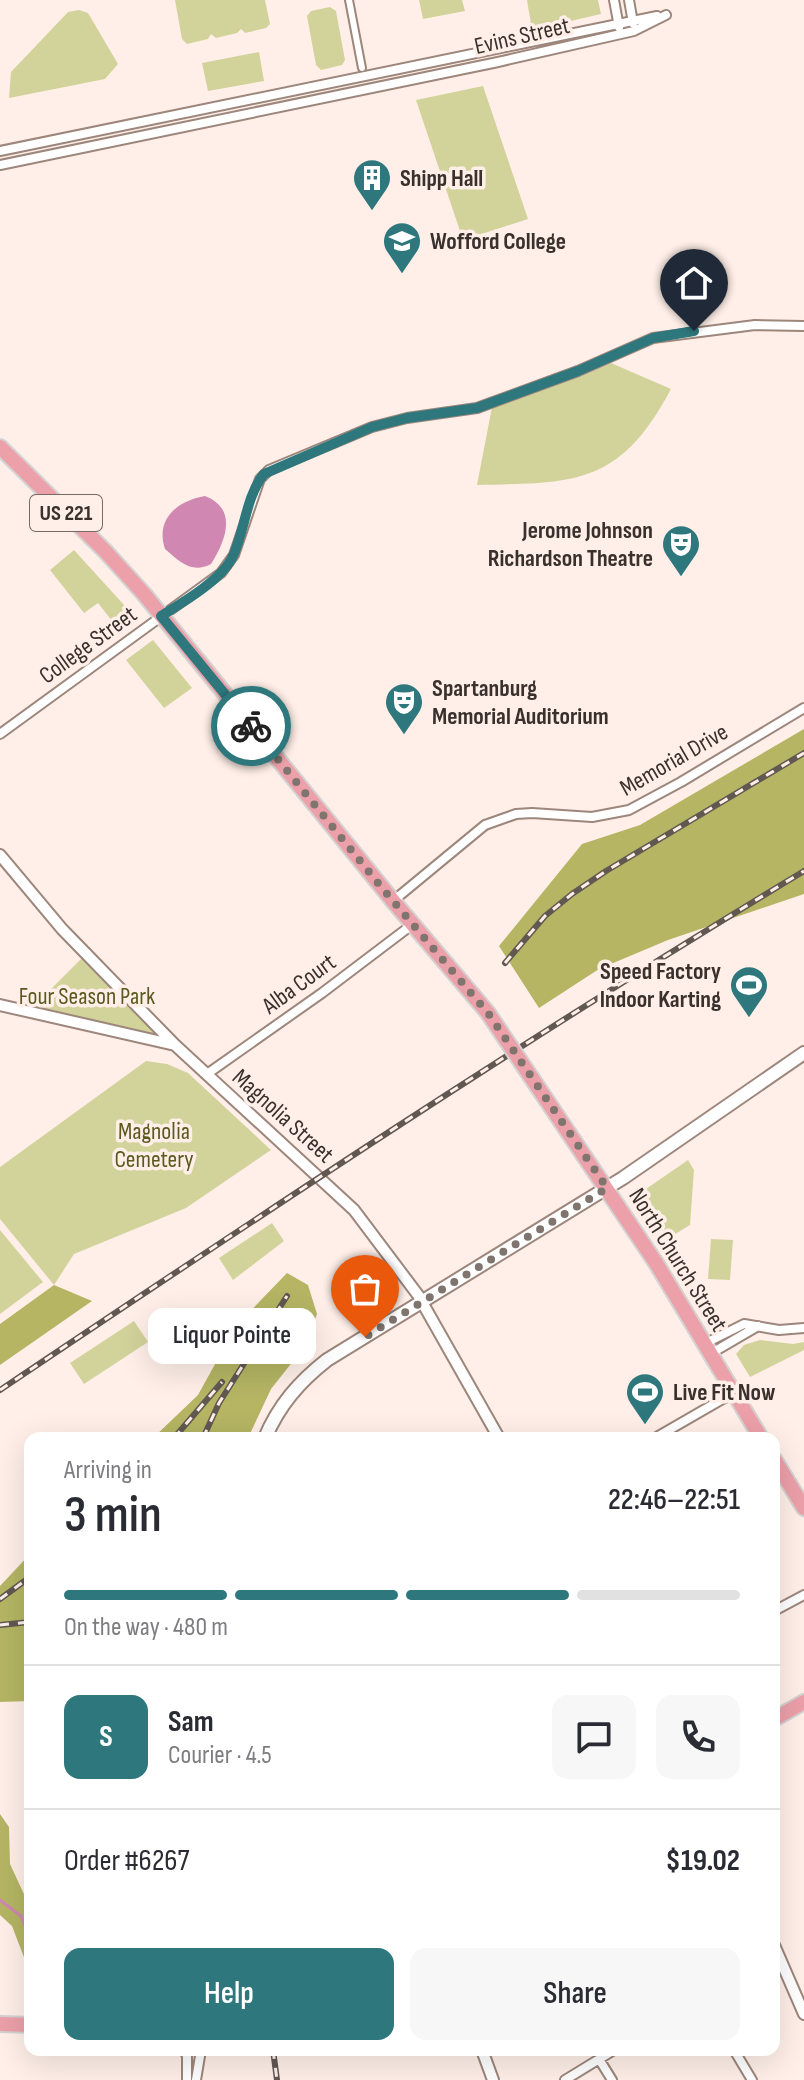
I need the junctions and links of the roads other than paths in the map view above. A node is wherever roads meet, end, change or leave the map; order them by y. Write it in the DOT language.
graph roads {
  1 [pos="349,0"];
  2 [pos="614,0"];
  3 [pos="629,0"];
  4 [pos="633,19"];
  5 [pos="618,23"];
  6 [pos="634,31"];
  7 [pos="622,34"];
  8 [pos="362,68"];
  9 [pos="1,149"];
  10 [pos="4,164"];
  11 [pos="804,326"];
  12 [pos="0,447"];
  13 [pos="161,616"];
  14 [pos="804,708"];
  15 [pos="0,734"];
  16 [pos="0,855"];
  17 [pos="393,901"];
  18 [pos="413,924"];
  19 [pos="0,1005"];
  20 [pos="175,1045"];
  21 [pos="804,1053"];
  22 [pos="207,1074"];
  23 [pos="607,1188"];
  24 [pos="422,1301"];
  25 [pos="758,1326"];
  26 [pos="804,1328"];
  27 [pos="707,1349"];
  28 [pos="733,1393"];
  29 [pos="268,1432"];
  30 [pos="496,1432"];
  31 [pos="665,1432"];
  32 [pos="757,1432"];
  33 [pos="780,1469"];
  34 [pos="804,1508"];
  35 [pos="804,1595"];
  36 [pos="780,1608"];
  37 [pos="804,1702"];
  38 [pos="780,1716"];
  39 [pos="780,1959"];
  40 [pos="804,2014"];
  41 [pos="0,2024"];
  42 [pos="24,2025"];
  43 [pos="187,2056"];
  44 [pos="200,2056"];
  45 [pos="484,2056"];
  46 [pos="604,2056"];
  47 [pos="738,2056"];
  48 [pos="599,2059"];
  49 [pos="187,2080"];
  50 [pos="196,2080"];
  51 [pos="493,2080"];
  52 [pos="565,2080"];
  53 [pos="612,2080"];
  54 [pos="752,2080"];
  1 -- 8 [label="street"];
  2 -- 5 [label="street"];
  3 -- 4 [label="street"];
  4 -- 5 [label="street, Evins Street"];
  4 -- 6 [label="street"];
  4 -- 6 [label="street, Evins Street"];
  5 -- 7 [label="street"];
  5 -- 9 [label="street, Evins Street"];
  6 -- 7 [label="street, Evins Street"];
  7 -- 10 [label="street, Evins Street"];
  9 -- 10 [label="street"];
  11 -- 13 [label="street, College Street"];
  12 -- 13 [label="main road, North Church Street / US 221"];
  13 -- 15 [label="street, College Street"];
  13 -- 17 [label="main road, North Church Street / US 221"];
  14 -- 17 [label="street, Memorial Drive"];
  16 -- 20 [label="street, Magnolia Street"];
  17 -- 18 [label="main road, North Church Street / US 221"];
  18 -- 22 [label="street, Alba Court"];
  18 -- 23 [label="main road, North Church Street / US 221, bridge"];
  19 -- 20 [label="street"];
  20 -- 22 [label="street, Magnolia Street"];
  21 -- 23 [label="main road"];
  22 -- 24 [label="street, Magnolia Street"];
  23 -- 24 [label="main road"];
  23 -- 27 [label="main road, North Church Street / US 221"];
  24 -- 29 [label="main road"];
  24 -- 30 [label="street, Magnolia Street"];
  25 -- 26 [label="street"];
  25 -- 27 [label="street"];
  25 -- 27 [label="street"];
  27 -- 28 [label="main road, North Church Street / US 221"];
  28 -- 31 [label="street"];
  28 -- 32 [label="main road, North Church Street / US 221"];
  33 -- 34 [label="main road"];
  35 -- 36 [label="street"];
  37 -- 38 [label="main road"];
  39 -- 40 [label="street"];
  41 -- 42 [label="main road"];
  43 -- 49 [label="street"];
  44 -- 50 [label="street"];
  45 -- 51 [label="street"];
  46 -- 48 [label="street"];
  47 -- 54 [label="street"];
  48 -- 52 [label="street"];
  48 -- 53 [label="street"];
}
